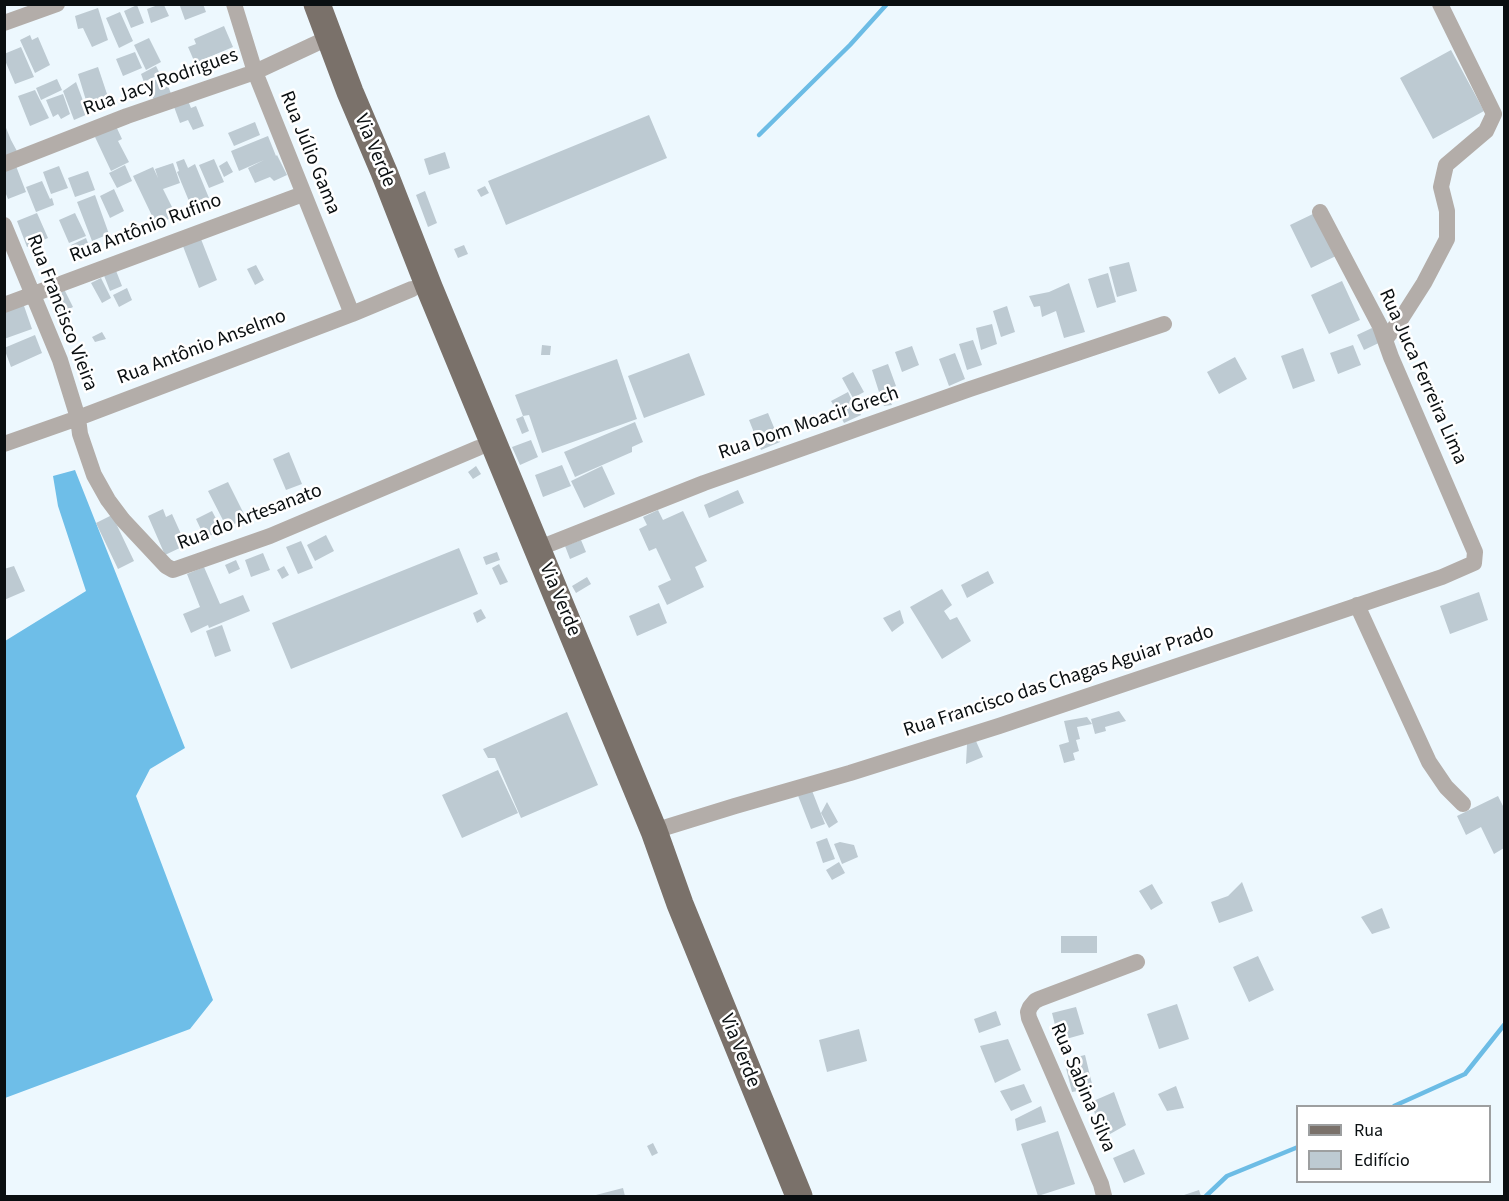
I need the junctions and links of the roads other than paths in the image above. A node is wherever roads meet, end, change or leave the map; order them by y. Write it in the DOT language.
graph roads {
  1 [pos="57,4"];
  2 [pos="234,4"];
  3 [pos="301,4"];
  4 [pos="317,4"];
  5 [pos="1440,4"];
  6 [pos="4,24"];
  7 [pos="322,41"];
  8 [pos="255,72"];
  9 [pos="4,164"];
  10 [pos="303,194"];
  11 [pos="1320,212"];
  12 [pos="4,225"];
  13 [pos="412,289"];
  14 [pos="33,294"];
  15 [pos="4,305"];
  16 [pos="352,314"];
  17 [pos="1164,324"];
  18 [pos="1385,340"];
  19 [pos="78,418"];
  20 [pos="4,444"];
  21 [pos="478,448"];
  22 [pos="537,549"];
  23 [pos="1474,563"];
  24 [pos="1357,605"];
  25 [pos="1463,804"];
  26 [pos="654,831"];
  27 [pos="1137,962"];
  28 [pos="1103,1190"];
  29 [pos="780,1197"];
  30 [pos="799,1197"];
  1 -- 6 [label="street"];
  2 -- 8 [label="street, Rua Júlio Gama"];
  3 -- 7 [label="main road, Via Verde"];
  4 -- 7 [label="main road, Via Verde"];
  5 -- 18 [label="street"];
  7 -- 8 [label="street, Rua Jacy Rodrigues"];
  7 -- 13 [label="main road, Via Verde"];
  7 -- 22 [label="main road, Via Verde"];
  8 -- 9 [label="street, Rua Jacy Rodrigues"];
  8 -- 10 [label="street, Rua Júlio Gama"];
  10 -- 14 [label="street, Rua Antônio Rufino"];
  10 -- 16 [label="street, Rua Júlio Gama"];
  11 -- 18 [label="street, Rua Juca Ferreira Lima"];
  12 -- 14 [label="street, Rua Francisco Vieira"];
  13 -- 16 [label="street, Rua Antônio Anselmo"];
  13 -- 21 [label="main road, Via Verde"];
  14 -- 15 [label="street, Rua Antônio Rufino"];
  14 -- 19 [label="street, Rua Francisco Vieira"];
  16 -- 19 [label="street, Rua Antônio Anselmo"];
  17 -- 22 [label="street, Rua Dom Moacir Grech"];
  18 -- 23 [label="street, Rua Juca Ferreira Lima"];
  19 -- 20 [label="street, Rua Antônio Anselmo"];
  19 -- 21 [label="street, Rua do Artesanato"];
  21 -- 29 [label="main road, Via Verde"];
  22 -- 26 [label="main road, Via Verde"];
  23 -- 24 [label="street, Rua Francisco das Chagas Aguiar Prado"];
  24 -- 25 [label="street"];
  24 -- 26 [label="street, Rua Francisco das Chagas Aguiar Prado"];
  26 -- 30 [label="main road, Via Verde"];
  27 -- 28 [label="street, Rua Sabina Silva"];
}
